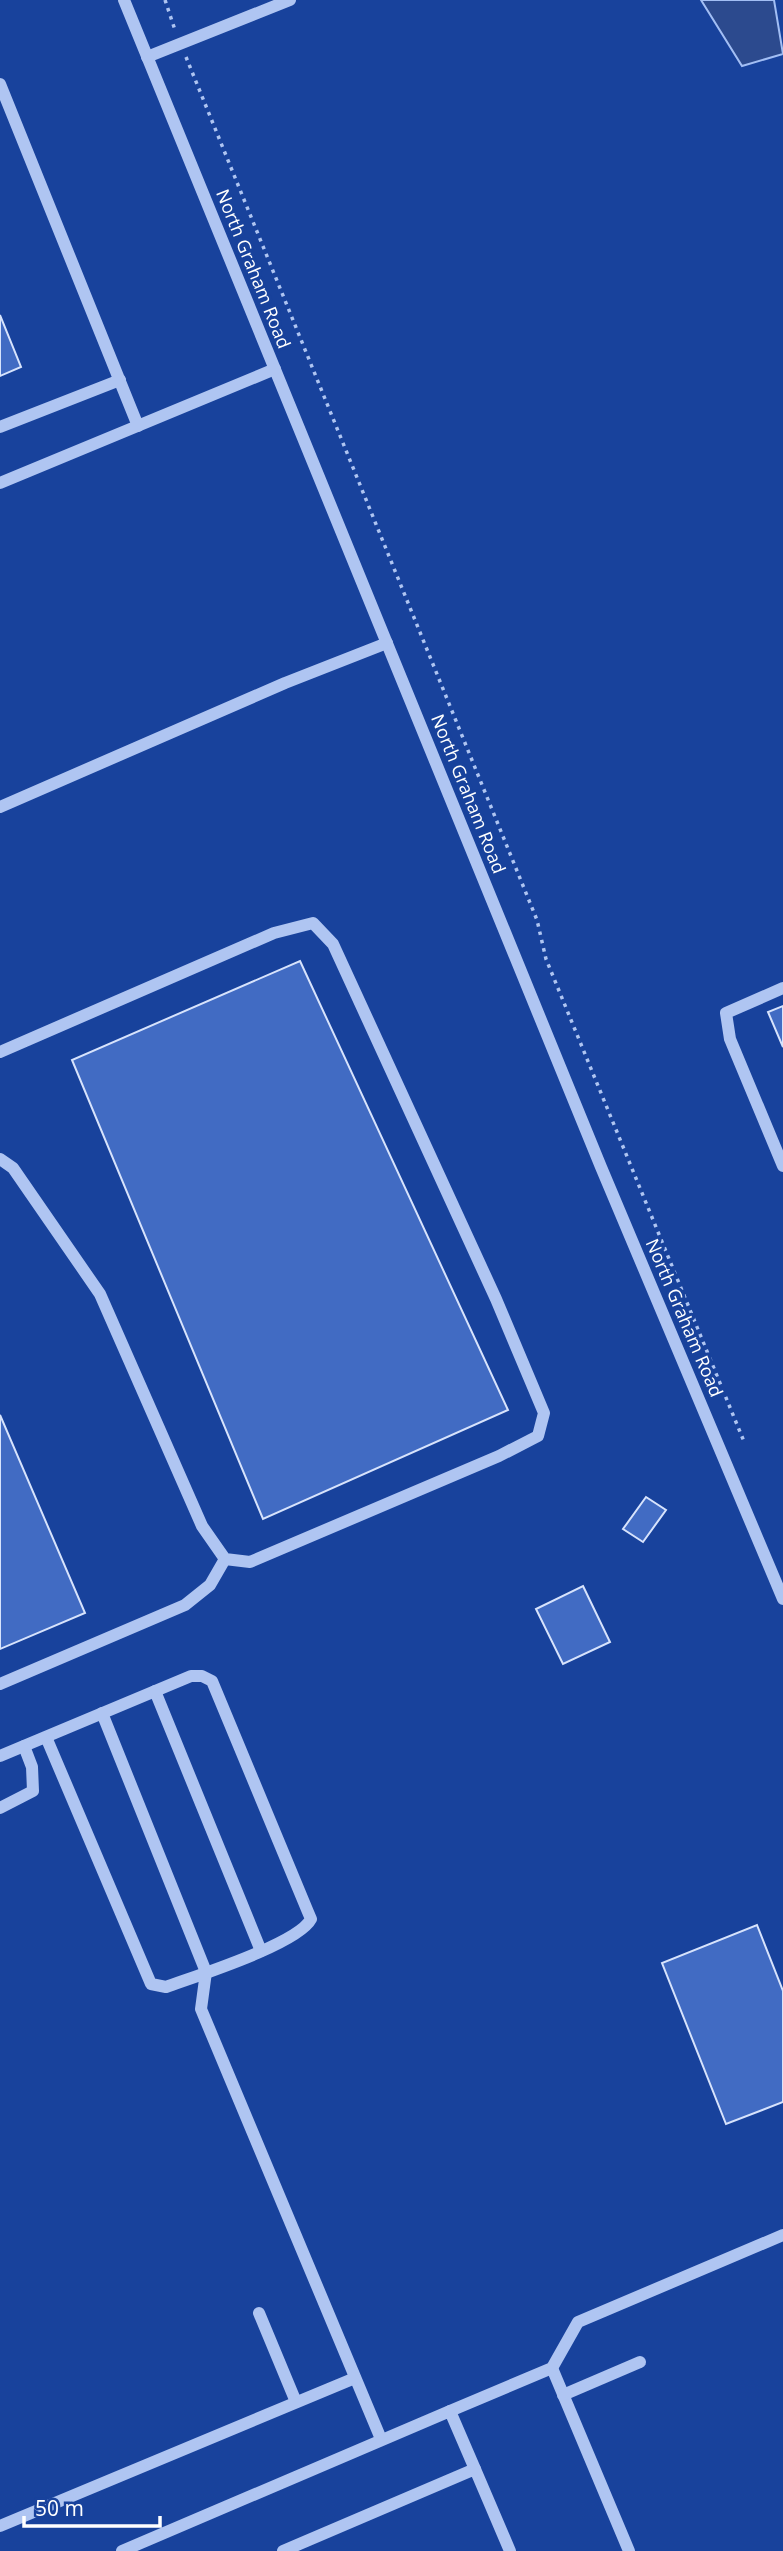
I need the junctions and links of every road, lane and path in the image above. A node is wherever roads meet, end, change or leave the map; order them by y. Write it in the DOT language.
graph roads {
  1 [pos="124,0"];
  2 [pos="165,0"];
  3 [pos="290,0"];
  4 [pos="181,44"];
  5 [pos="147,57"];
  6 [pos="0,84"];
  7 [pos="275,369"];
  8 [pos="120,380"];
  9 [pos="138,426"];
  10 [pos="0,427"];
  11 [pos="0,483"];
  12 [pos="387,643"];
  13 [pos="0,807"];
  14 [pos="783,988"];
  15 [pos="0,1052"];
  16 [pos="0,1159"];
  17 [pos="783,1166"];
  18 [pos="745,1444"];
  19 [pos="225,1559"];
  20 [pos="778,1573"];
  21 [pos="783,1600"];
  22 [pos="0,1684"];
  23 [pos="155,1691"];
  24 [pos="102,1713"];
  25 [pos="46,1737"];
  26 [pos="24,1746"];
  27 [pos="0,1756"];
  28 [pos="0,1808"];
  29 [pos="261,1951"];
  30 [pos="206,1972"];
  31 [pos="783,2235"];
  32 [pos="259,2314"];
  33 [pos="640,2362"];
  34 [pos="552,2368"];
  35 [pos="355,2378"];
  36 [pos="564,2395"];
  37 [pos="296,2402"];
  38 [pos="450,2411"];
  39 [pos="381,2439"];
  40 [pos="475,2469"];
  41 [pos="0,2526"];
  42 [pos="122,2551"];
  43 [pos="283,2551"];
  44 [pos="510,2551"];
  45 [pos="629,2551"];
  1 -- 5 [label="street, North Graham Road"];
  2 -- 4 [label="path"];
  3 -- 4 [label="street"];
  4 -- 5 [label="street"];
  4 -- 18 [label="path"];
  5 -- 7 [label="street, North Graham Road"];
  6 -- 8 [label="street"];
  7 -- 9 [label="street"];
  7 -- 12 [label="street, North Graham Road"];
  8 -- 9 [label="street"];
  8 -- 10 [label="street"];
  9 -- 11 [label="street"];
  12 -- 13 [label="street"];
  12 -- 20 [label="street, North Graham Road"];
  14 -- 17 [label="street"];
  15 -- 19 [label="street"];
  16 -- 19 [label="street"];
  19 -- 22 [label="street"];
  20 -- 21 [label="street, North Graham Road"];
  23 -- 24 [label="street"];
  23 -- 29 [label="street"];
  23 -- 29 [label="street"];
  24 -- 25 [label="street"];
  24 -- 30 [label="street"];
  25 -- 26 [label="street"];
  25 -- 30 [label="street"];
  26 -- 27 [label="street"];
  26 -- 28 [label="street"];
  29 -- 30 [label="street"];
  30 -- 35 [label="street"];
  31 -- 34 [label="street"];
  32 -- 37 [label="street"];
  33 -- 36 [label="street"];
  34 -- 36 [label="street"];
  34 -- 38 [label="street"];
  35 -- 37 [label="street"];
  35 -- 39 [label="street"];
  36 -- 45 [label="street"];
  37 -- 41 [label="street"];
  38 -- 39 [label="street"];
  38 -- 40 [label="street"];
  39 -- 42 [label="street"];
  40 -- 43 [label="street"];
  40 -- 44 [label="street"];
}
